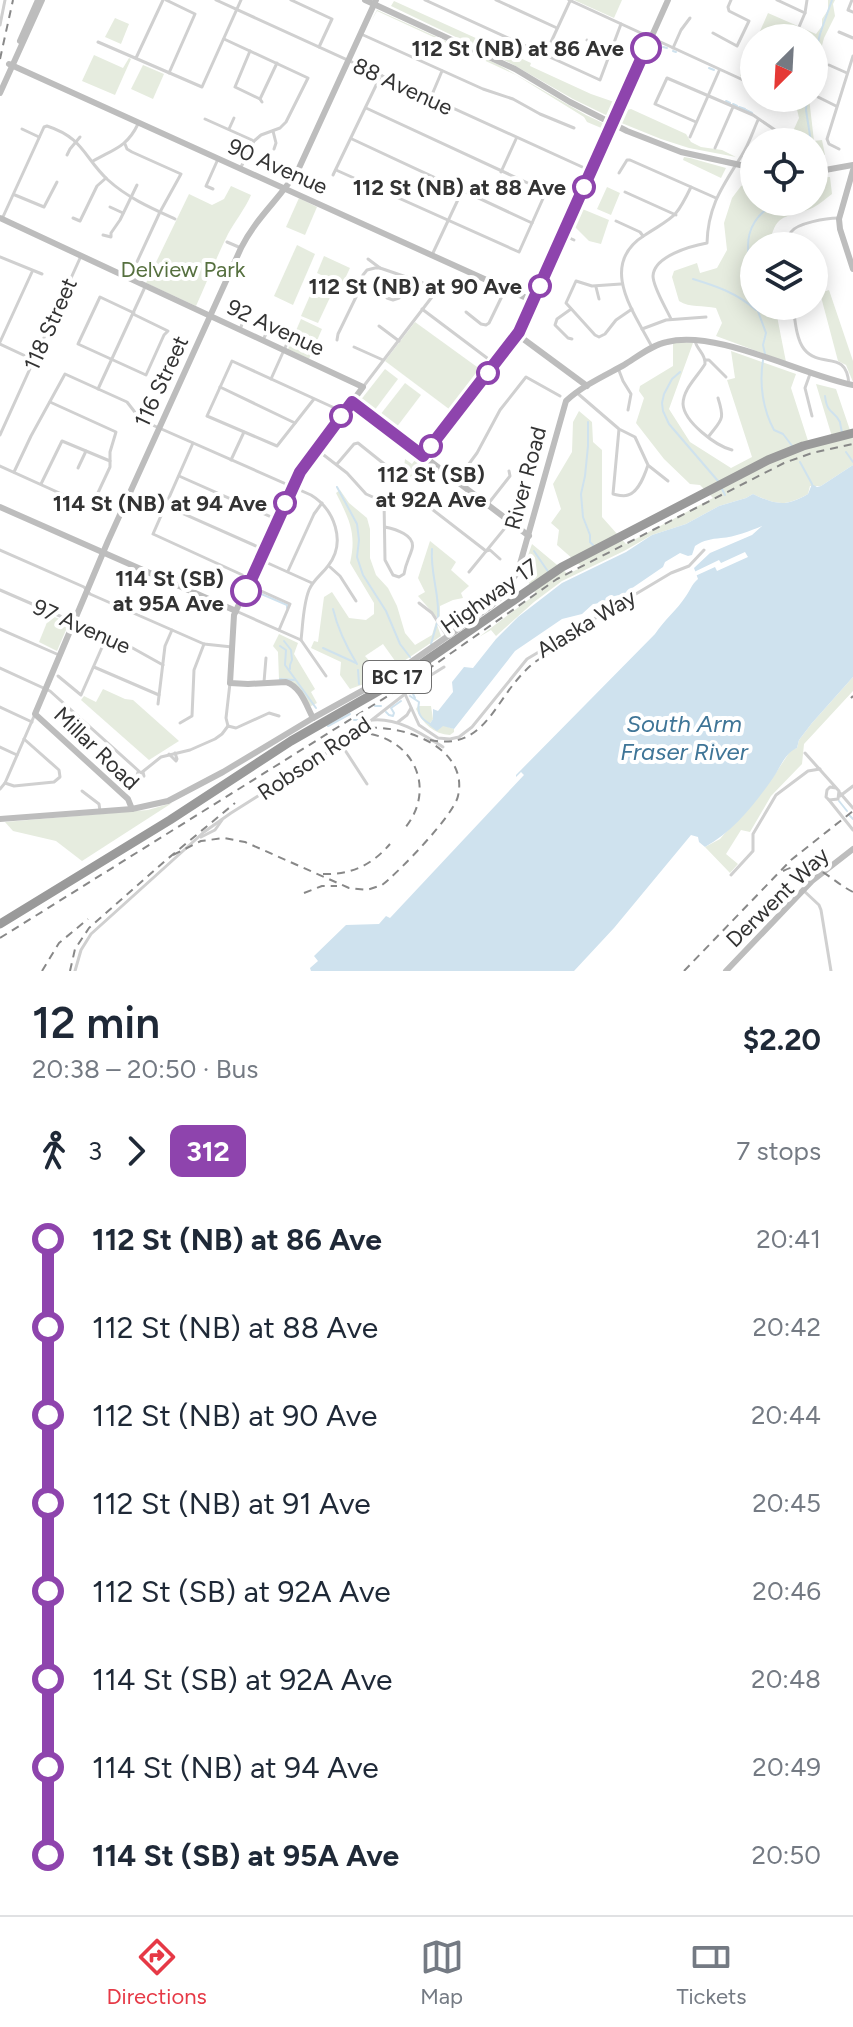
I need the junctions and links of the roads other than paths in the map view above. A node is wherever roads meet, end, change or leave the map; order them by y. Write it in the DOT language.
graph roads {
  1 [pos="5,0"];
  2 [pos="41,0"];
  3 [pos="164,0"];
  4 [pos="216,0"];
  5 [pos="241,0"];
  6 [pos="291,0"];
  7 [pos="365,0"];
  8 [pos="425,0"];
  9 [pos="496,0"];
  10 [pos="570,0"];
  11 [pos="668,0"];
  12 [pos="731,0"];
  13 [pos="777,0"];
  14 [pos="807,0"];
  15 [pos="852,0"];
  16 [pos="376,2"];
  17 [pos="237,10"];
  18 [pos="853,12"];
  19 [pos="805,13"];
  20 [pos="690,18"];
  21 [pos="621,24"];
  22 [pos="800,24"];
  23 [pos="0,25"];
  24 [pos="557,28"];
  25 [pos="839,32"];
  26 [pos="713,33"];
  27 [pos="361,34"];
  28 [pos="651,38"];
  29 [pos="853,38"];
  30 [pos="224,39"];
  31 [pos="587,40"];
  32 [pos="98,42"];
  33 [pos="319,47"];
  34 [pos="673,48"];
  35 [pos="250,51"];
  36 [pos="611,51"];
  37 [pos="545,55"];
  38 [pos="853,56"];
  39 [pos="136,58"];
  40 [pos="349,61"];
  41 [pos="277,63"];
  42 [pos="11,65"];
  43 [pos="829,65"];
  44 [pos="720,70"];
  45 [pos="442,71"];
  46 [pos="169,73"];
  47 [pos="847,73"];
  48 [pos="381,75"];
  49 [pos="740,79"];
  50 [pos="0,84"];
  51 [pos="0,93"];
  52 [pos="708,96"];
  53 [pos="430,98"];
  54 [pos="288,100"];
  55 [pos="828,102"];
  56 [pos="295,104"];
  57 [pos="733,106"];
  58 [pos="837,106"];
  59 [pos="366,108"];
  60 [pos="234,118"];
  61 [pos="205,119"];
  62 [pos="758,120"];
  63 [pos="696,122"];
  64 [pos="138,123"];
  65 [pos="612,123"];
  66 [pos="574,128"];
  67 [pos="774,128"];
  68 [pos="22,129"];
  69 [pos="228,129"];
  70 [pos="273,131"];
  71 [pos="39,137"];
  72 [pos="517,137"];
  73 [pos="690,137"];
  74 [pos="78,139"];
  75 [pos="352,139"];
  76 [pos="254,141"];
  77 [pos="125,144"];
  78 [pos="715,148"];
  79 [pos="274,149"];
  80 [pos="839,149"];
  81 [pos="67,155"];
  82 [pos="218,159"];
  83 [pos="93,161"];
  84 [pos="737,162"];
  85 [pos="740,163"];
  86 [pos="853,165"];
  87 [pos="828,168"];
  88 [pos="839,168"];
  89 [pos="240,169"];
  90 [pos="828,169"];
  91 [pos="336,170"];
  92 [pos="591,171"];
  93 [pos="501,172"];
  94 [pos="619,173"];
  95 [pos="333,175"];
  96 [pos="106,178"];
  97 [pos="850,179"];
  98 [pos="57,182"];
  99 [pos="137,185"];
  100 [pos="691,187"];
  101 [pos="213,189"];
  102 [pos="285,189"];
  103 [pos="462,191"];
  104 [pos="84,192"];
  105 [pos="625,192"];
  106 [pos="13,194"];
  107 [pos="92,196"];
  108 [pos="131,197"];
  109 [pos="716,198"];
  110 [pos="110,207"];
  111 [pos="160,212"];
  112 [pos="123,213"];
  113 [pos="676,215"];
  114 [pos="1,218"];
  115 [pos="73,218"];
  116 [pos="175,219"];
  117 [pos="839,219"];
  118 [pos="449,221"];
  119 [pos="616,221"];
  120 [pos="532,223"];
  121 [pos="792,232"];
  122 [pos="103,235"];
  123 [pos="563,235"];
  124 [pos="643,236"];
  125 [pos="574,240"];
  126 [pos="227,242"];
  127 [pos="707,243"];
  128 [pos="849,246"];
  129 [pos="241,248"];
  130 [pos="710,251"];
  131 [pos="432,255"];
  132 [pos="81,256"];
  133 [pos="0,257"];
  134 [pos="368,259"];
  135 [pos="380,268"];
  136 [pos="853,269"];
  137 [pos="32,272"];
  138 [pos="42,274"];
  139 [pos="577,274"];
  140 [pos="129,278"];
  141 [pos="410,278"];
  142 [pos="576,281"];
  143 [pos="621,284"];
  144 [pos="146,286"];
  145 [pos="596,286"];
  146 [pos="506,289"];
  147 [pos="387,298"];
  148 [pos="599,299"];
  149 [pos="533,301"];
  150 [pos="422,309"];
  151 [pos="571,309"];
  152 [pos="632,309"];
  153 [pos="246,312"];
  154 [pos="466,312"];
  155 [pos="133,314"];
  156 [pos="211,316"];
  157 [pos="706,317"];
  158 [pos="671,319"];
  159 [pos="796,320"];
  160 [pos="266,321"];
  161 [pos="379,326"];
  162 [pos="642,329"];
  163 [pos="240,330"];
  164 [pos="293,330"];
  165 [pos="518,335"];
  166 [pos="572,339"];
  167 [pos="263,340"];
  168 [pos="337,340"];
  169 [pos="399,341"];
  170 [pos="695,341"];
  171 [pos="0,343"];
  172 [pos="152,347"];
  173 [pos="354,347"];
  174 [pos="652,349"];
  175 [pos="158,350"];
  176 [pos="285,351"];
  177 [pos="111,359"];
  178 [pos="34,360"];
  179 [pos="383,360"];
  180 [pos="705,360"];
  181 [pos="495,364"];
  182 [pos="618,368"];
  183 [pos="810,374"];
  184 [pos="726,377"];
  185 [pos="271,379"];
  186 [pos="851,385"];
  187 [pos="587,386"];
  188 [pos="220,387"];
  189 [pos="363,387"];
  190 [pos="98,389"];
  191 [pos="576,392"];
  192 [pos="560,396"];
  193 [pos="718,398"];
  194 [pos="314,399"];
  195 [pos="50,402"];
  196 [pos="352,402"];
  197 [pos="628,410"];
  198 [pos="344,413"];
  199 [pos="812,416"];
  200 [pos="295,423"];
  201 [pos="159,429"];
  202 [pos="619,429"];
  203 [pos="244,432"];
  204 [pos="846,432"];
  205 [pos="0,435"];
  206 [pos="709,436"];
  207 [pos="193,443"];
  208 [pos="316,449"];
  209 [pos="732,450"];
  210 [pos="86,451"];
  211 [pos="423,456"];
  212 [pos="231,460"];
  213 [pos="110,461"];
  214 [pos="336,464"];
  215 [pos="648,465"];
  216 [pos="0,466"];
  217 [pos="388,467"];
  218 [pos="78,468"];
  219 [pos="509,471"];
  220 [pos="14,472"];
  221 [pos="179,476"];
  222 [pos="456,481"];
  223 [pos="668,481"];
  224 [pos="41,484"];
  225 [pos="293,487"];
  226 [pos="66,496"];
  227 [pos="96,497"];
  228 [pos="384,498"];
  229 [pos="322,503"];
  230 [pos="488,505"];
  231 [pos="165,506"];
  232 [pos="0,507"];
  233 [pos="278,520"];
  234 [pos="510,522"];
  235 [pos="385,527"];
  236 [pos="529,536"];
  237 [pos="0,550"];
  238 [pos="265,550"];
  239 [pos="704,550"];
  240 [pos="486,551"];
  241 [pos="103,553"];
  242 [pos="260,559"];
  243 [pos="500,559"];
  244 [pos="328,565"];
  245 [pos="288,571"];
  246 [pos="469,572"];
  247 [pos="250,582"];
  248 [pos="312,583"];
  249 [pos="0,590"];
  250 [pos="87,590"];
  251 [pos="356,601"];
  252 [pos="419,603"];
  253 [pos="236,611"];
  254 [pos="74,622"];
  255 [pos="0,629"];
  256 [pos="172,630"];
  257 [pos="279,630"];
  258 [pos="107,636"];
  259 [pos="447,638"];
  260 [pos="301,640"];
  261 [pos="204,644"];
  262 [pos="232,647"];
  263 [pos="59,655"];
  264 [pos="266,658"];
  265 [pos="163,665"];
  266 [pos="94,667"];
  267 [pos="444,667"];
  268 [pos="0,668"];
  269 [pos="58,676"];
  270 [pos="326,676"];
  271 [pos="230,683"];
  272 [pos="264,684"];
  273 [pos="45,689"];
  274 [pos="405,694"];
  275 [pos="159,695"];
  276 [pos="158,704"];
  277 [pos="0,707"];
  278 [pos="411,708"];
  279 [pos="279,716"];
  280 [pos="33,718"];
  281 [pos="313,718"];
  282 [pos="402,719"];
  283 [pos="373,720"];
  284 [pos="180,723"];
  285 [pos="397,723"];
  286 [pos="419,725"];
  287 [pos="228,726"];
  288 [pos="24,739"];
  289 [pos="341,744"];
  290 [pos="0,747"];
  291 [pos="443,747"];
  292 [pos="805,753"];
  293 [pos="17,755"];
  294 [pos="820,769"];
  295 [pos="825,774"];
  296 [pos="5,783"];
  297 [pos="367,784"];
  298 [pos="853,786"];
  299 [pos="0,789"];
  300 [pos="827,790"];
  301 [pos="82,791"];
  302 [pos="839,792"];
  303 [pos="829,800"];
  304 [pos="853,808"];
  305 [pos="132,809"];
  306 [pos="100,811"];
  307 [pos="0,819"];
  308 [pos="853,830"];
  309 [pos="853,849"];
  310 [pos="731,875"];
  311 [pos="803,890"];
  312 [pos="0,922"];
  313 [pos="75,971"];
  314 [pos="726,971"];
  315 [pos="831,971"];
  1 -- 23 [label="street"];
  2 -- 42 [label="street"];
  3 -- 39 [label="street"];
  3 -- 46 [label="street"];
  4 -- 17 [label="street, 88 Avenue"];
  5 -- 17 [label="street"];
  6 -- 33 [label="street"];
  7 -- 16 [label="street"];
  8 -- 37 [label="street"];
  9 -- 24 [label="street"];
  10 -- 21 [label="street"];
  10 -- 24 [label="street"];
  11 -- 28 [label="street"];
  12 -- 26 [label="street"];
  13 -- 19 [label="street"];
  14 -- 19 [label="street"];
  15 -- 18 [label="street"];
  16 -- 27 [label="street, 116 Street"];
  16 -- 65 [label="street"];
  17 -- 30 [label="street"];
  17 -- 33 [label="street, 88 Avenue"];
  19 -- 22 [label="street"];
  20 -- 34 [label="street"];
  21 -- 28 [label="street"];
  21 -- 36 [label="street"];
  24 -- 37 [label="street"];
  25 -- 29 [label="street"];
  27 -- 40 [label="street, 116 Street"];
  27 -- 45 [label="street"];
  28 -- 34 [label="street"];
  28 -- 65 [label="street"];
  30 -- 35 [label="street"];
  30 -- 46 [label="street"];
  31 -- 36 [label="street"];
  32 -- 39 [label="street"];
  33 -- 40 [label="street, 88 Avenue"];
  34 -- 44 [label="street"];
  35 -- 41 [label="street"];
  35 -- 41 [label="street"];
  36 -- 37 [label="street"];
  38 -- 47 [label="street"];
  39 -- 46 [label="street"];
  40 -- 48 [label="street, 88 Avenue"];
  40 -- 102 [label="street, 116 Street"];
  41 -- 56 [label="street"];
  42 -- 50 [label="street"];
  42 -- 51 [label="street"];
  42 -- 64 [label="street, 90 Avenue"];
  43 -- 47 [label="street"];
  44 -- 49 [label="street"];
  44 -- 52 [label="street"];
  45 -- 53 [label="street"];
  45 -- 66 [label="street"];
  47 -- 58 [label="street"];
  48 -- 53 [label="street, 88 Avenue"];
  48 -- 59 [label="street"];
  52 -- 57 [label="street"];
  52 -- 63 [label="street"];
  52 -- 63 [label="street"];
  53 -- 72 [label="street, 88 Avenue"];
  54 -- 56 [label="street"];
  55 -- 58 [label="street"];
  56 -- 70 [label="street"];
  57 -- 62 [label="street"];
  57 -- 78 [label="street"];
  58 -- 80 [label="street"];
  59 -- 75 [label="street"];
  59 -- 93 [label="street"];
  60 -- 69 [label="street"];
  61 -- 69 [label="street"];
  62 -- 67 [label="street"];
  62 -- 84 [label="street"];
  63 -- 73 [label="street"];
  64 -- 77 [label="street"];
  64 -- 82 [label="street, 90 Avenue"];
  65 -- 84 [label="street"];
  65 -- 92 [label="street"];
  68 -- 71 [label="street"];
  69 -- 76 [label="street"];
  70 -- 76 [label="street"];
  70 -- 79 [label="street"];
  71 -- 74 [label="street"];
  71 -- 106 [label="street"];
  72 -- 92 [label="street, 88 Avenue"];
  72 -- 93 [label="street"];
  74 -- 81 [label="street"];
  74 -- 83 [label="street"];
  75 -- 91 [label="street"];
  75 -- 103 [label="street"];
  76 -- 89 [label="street"];
  77 -- 83 [label="street"];
  77 -- 111 [label="street"];
  82 -- 89 [label="street, 90 Avenue"];
  82 -- 101 [label="street"];
  83 -- 96 [label="street"];
  84 -- 85 [label="street"];
  84 -- 109 [label="street"];
  86 -- 87 [label="street"];
  86 -- 88 [label="street"];
  86 -- 97 [label="street"];
  88 -- 90 [label="street"];
  88 -- 97 [label="street"];
  89 -- 102 [label="street, 90 Avenue"];
  91 -- 95 [label="street"];
  91 -- 118 [label="street"];
  92 -- 123 [label="street"];
  93 -- 120 [label="street"];
  94 -- 100 [label="street"];
  96 -- 107 [label="street"];
  96 -- 108 [label="street"];
  97 -- 117 [label="street"];
  98 -- 106 [label="street"];
  99 -- 108 [label="street"];
  100 -- 109 [label="street"];
  100 -- 113 [label="street"];
  102 -- 129 [label="street, 116 Street"];
  102 -- 131 [label="street, 90 Avenue"];
  103 -- 118 [label="street"];
  103 -- 120 [label="street"];
  104 -- 107 [label="street"];
  105 -- 113 [label="street"];
  106 -- 114 [label="street"];
  107 -- 115 [label="street"];
  108 -- 111 [label="street"];
  108 -- 112 [label="street"];
  109 -- 127 [label="street"];
  110 -- 112 [label="street"];
  111 -- 116 [label="street"];
  111 -- 140 [label="street"];
  112 -- 122 [label="street"];
  113 -- 124 [label="street"];
  114 -- 132 [label="street, 92 Avenue"];
  117 -- 121 [label="street"];
  117 -- 128 [label="street"];
  118 -- 120 [label="street"];
  118 -- 131 [label="street"];
  119 -- 124 [label="street"];
  123 -- 125 [label="street"];
  123 -- 149 [label="street"];
  124 -- 143 [label="street"];
  126 -- 129 [label="street"];
  127 -- 130 [label="street"];
  127 -- 158 [label="street"];
  128 -- 136 [label="street"];
  129 -- 156 [label="street, 116 Street"];
  131 -- 146 [label="street, 90 Avenue"];
  132 -- 140 [label="street, 92 Avenue"];
  132 -- 178 [label="street, 118 Street"];
  133 -- 137 [label="street"];
  134 -- 135 [label="street"];
  135 -- 141 [label="street"];
  135 -- 168 [label="street"];
  137 -- 138 [label="street"];
  137 -- 171 [label="street"];
  139 -- 142 [label="street"];
  140 -- 144 [label="street, 92 Avenue"];
  141 -- 147 [label="street"];
  141 -- 150 [label="street"];
  142 -- 145 [label="street"];
  142 -- 151 [label="street"];
  143 -- 145 [label="street"];
  143 -- 152 [label="street"];
  144 -- 155 [label="street"];
  144 -- 156 [label="street, 92 Avenue"];
  145 -- 148 [label="street"];
  146 -- 149 [label="street, 90 Avenue"];
  146 -- 154 [label="street"];
  149 -- 165 [label="street"];
  150 -- 169 [label="street"];
  150 -- 181 [label="street"];
  151 -- 152 [label="street"];
  151 -- 166 [label="street"];
  152 -- 162 [label="street"];
  153 -- 163 [label="street"];
  155 -- 175 [label="street"];
  155 -- 177 [label="street"];
  155 -- 177 [label="street"];
  156 -- 163 [label="street, 92 Avenue"];
  156 -- 201 [label="street, 116 Street"];
  157 -- 158 [label="street"];
  158 -- 162 [label="street"];
  159 -- 186 [label="street"];
  160 -- 167 [label="street"];
  161 -- 169 [label="street"];
  162 -- 174 [label="street"];
  163 -- 167 [label="street, 92 Avenue"];
  164 -- 176 [label="street"];
  165 -- 181 [label="street"];
  165 -- 187 [label="street"];
  167 -- 176 [label="street, 92 Avenue"];
  169 -- 179 [label="street"];
  170 -- 174 [label="street"];
  170 -- 180 [label="street"];
  170 -- 183 [label="street"];
  171 -- 178 [label="street"];
  172 -- 175 [label="street"];
  173 -- 179 [label="street"];
  174 -- 182 [label="street"];
  175 -- 177 [label="street"];
  176 -- 185 [label="street"];
  176 -- 189 [label="street, 92 Avenue"];
  177 -- 190 [label="street"];
  178 -- 205 [label="street, 118 Street"];
  179 -- 189 [label="street"];
  180 -- 184 [label="street"];
  180 -- 206 [label="street"];
  181 -- 211 [label="street"];
  182 -- 187 [label="street"];
  182 -- 197 [label="street"];
  183 -- 186 [label="street"];
  183 -- 199 [label="street"];
  185 -- 188 [label="street"];
  185 -- 194 [label="street"];
  187 -- 191 [label="street"];
  188 -- 200 [label="street"];
  188 -- 203 [label="street"];
  189 -- 196 [label="street"];
  190 -- 195 [label="street"];
  190 -- 201 [label="street"];
  191 -- 202 [label="street"];
  191 -- 236 [label="street, River Road"];
  192 -- 222 [label="street"];
  193 -- 206 [label="street"];
  194 -- 198 [label="street"];
  194 -- 200 [label="street"];
  195 -- 213 [label="street"];
  195 -- 220 [label="street"];
  196 -- 198 [label="street"];
  196 -- 211 [label="street"];
  198 -- 208 [label="street"];
  200 -- 203 [label="street"];
  201 -- 207 [label="street"];
  201 -- 241 [label="street, 116 Street"];
  202 -- 215 [label="street"];
  202 -- 215 [label="street"];
  203 -- 212 [label="street"];
  204 -- 312 [label="highway, Highway 17 / BC 17"];
  206 -- 209 [label="street"];
  207 -- 212 [label="street"];
  207 -- 221 [label="street"];
  208 -- 214 [label="street"];
  208 -- 225 [label="street"];
  210 -- 213 [label="street"];
  210 -- 218 [label="street"];
  210 -- 224 [label="street"];
  211 -- 222 [label="street"];
  212 -- 225 [label="street"];
  213 -- 227 [label="street"];
  214 -- 217 [label="street"];
  214 -- 228 [label="street"];
  215 -- 223 [label="street"];
  216 -- 220 [label="street"];
  219 -- 230 [label="street"];
  220 -- 224 [label="street"];
  221 -- 231 [label="street"];
  221 -- 233 [label="street"];
  222 -- 230 [label="street"];
  224 -- 226 [label="street"];
  225 -- 229 [label="street"];
  225 -- 233 [label="street"];
  228 -- 235 [label="street"];
  228 -- 240 [label="street"];
  229 -- 244 [label="street"];
  229 -- 245 [label="street"];
  230 -- 234 [label="street"];
  231 -- 238 [label="street"];
  231 -- 247 [label="street"];
  232 -- 241 [label="street"];
  233 -- 238 [label="street"];
  234 -- 236 [label="street"];
  234 -- 240 [label="street"];
  235 -- 235 [label="street"];
  236 -- 259 [label="street, River Road"];
  237 -- 250 [label="street"];
  238 -- 242 [label="street"];
  239 -- 286 [label="street, Alaska Way"];
  240 -- 243 [label="street"];
  240 -- 246 [label="street"];
  241 -- 250 [label="street, 116 Street"];
  241 -- 253 [label="street"];
  242 -- 245 [label="street"];
  242 -- 247 [label="street"];
  244 -- 248 [label="street"];
  244 -- 251 [label="street"];
  245 -- 248 [label="street"];
  247 -- 253 [label="street"];
  247 -- 257 [label="street"];
  248 -- 260 [label="street"];
  249 -- 254 [label="street, 97 Avenue"];
  250 -- 254 [label="street, 116 Street"];
  250 -- 256 [label="street"];
  252 -- 259 [label="street"];
  253 -- 257 [label="street"];
  253 -- 262 [label="street"];
  254 -- 258 [label="street, 97 Avenue"];
  254 -- 263 [label="street, 116 Street"];
  255 -- 263 [label="street"];
  256 -- 261 [label="street"];
  256 -- 265 [label="street"];
  257 -- 260 [label="street"];
  258 -- 265 [label="street, 97 Avenue"];
  258 -- 266 [label="street"];
  259 -- 281 [label="street, River Road"];
  260 -- 270 [label="street"];
  261 -- 262 [label="street"];
  261 -- 284 [label="street"];
  262 -- 271 [label="street"];
  263 -- 273 [label="street, 116 Street"];
  264 -- 272 [label="street"];
  265 -- 275 [label="street"];
  266 -- 269 [label="street"];
  266 -- 275 [label="street"];
  267 -- 274 [label="street, Robson Road"];
  268 -- 273 [label="street"];
  271 -- 272 [label="street"];
  271 -- 287 [label="street"];
  272 -- 281 [label="street"];
  273 -- 280 [label="street, 116 Street"];
  273 -- 287 [label="street"];
  274 -- 278 [label="street"];
  274 -- 283 [label="street, Robson Road"];
  275 -- 276 [label="street"];
  277 -- 280 [label="street"];
  278 -- 282 [label="street"];
  278 -- 286 [label="street"];
  279 -- 287 [label="street"];
  280 -- 288 [label="street, 116 Street"];
  280 -- 305 [label="street, Millar Road"];
  281 -- 305 [label="street, River Road"];
  282 -- 285 [label="street"];
  282 -- 286 [label="street, Alaska Way"];
  283 -- 285 [label="street"];
  283 -- 289 [label="street, Robson Road"];
  285 -- 291 [label="street"];
  288 -- 293 [label="street, 116 Street"];
  288 -- 296 [label="street"];
  289 -- 297 [label="street"];
  289 -- 313 [label="street, Robson Road"];
  290 -- 293 [label="street"];
  292 -- 294 [label="street"];
  293 -- 296 [label="street, 116 Street"];
  294 -- 295 [label="street"];
  294 -- 310 [label="street"];
  295 -- 300 [label="street"];
  295 -- 302 [label="street"];
  296 -- 299 [label="street, 116 Street"];
  298 -- 302 [label="street"];
  300 -- 302 [label="street"];
  300 -- 303 [label="street"];
  301 -- 306 [label="street"];
  302 -- 303 [label="street"];
  302 -- 304 [label="street"];
  303 -- 308 [label="street"];
  305 -- 306 [label="street, River Road"];
  306 -- 307 [label="street, River Road"];
  309 -- 311 [label="street, Derwent Way"];
  311 -- 314 [label="street, Derwent Way"];
  311 -- 315 [label="street"];
}
